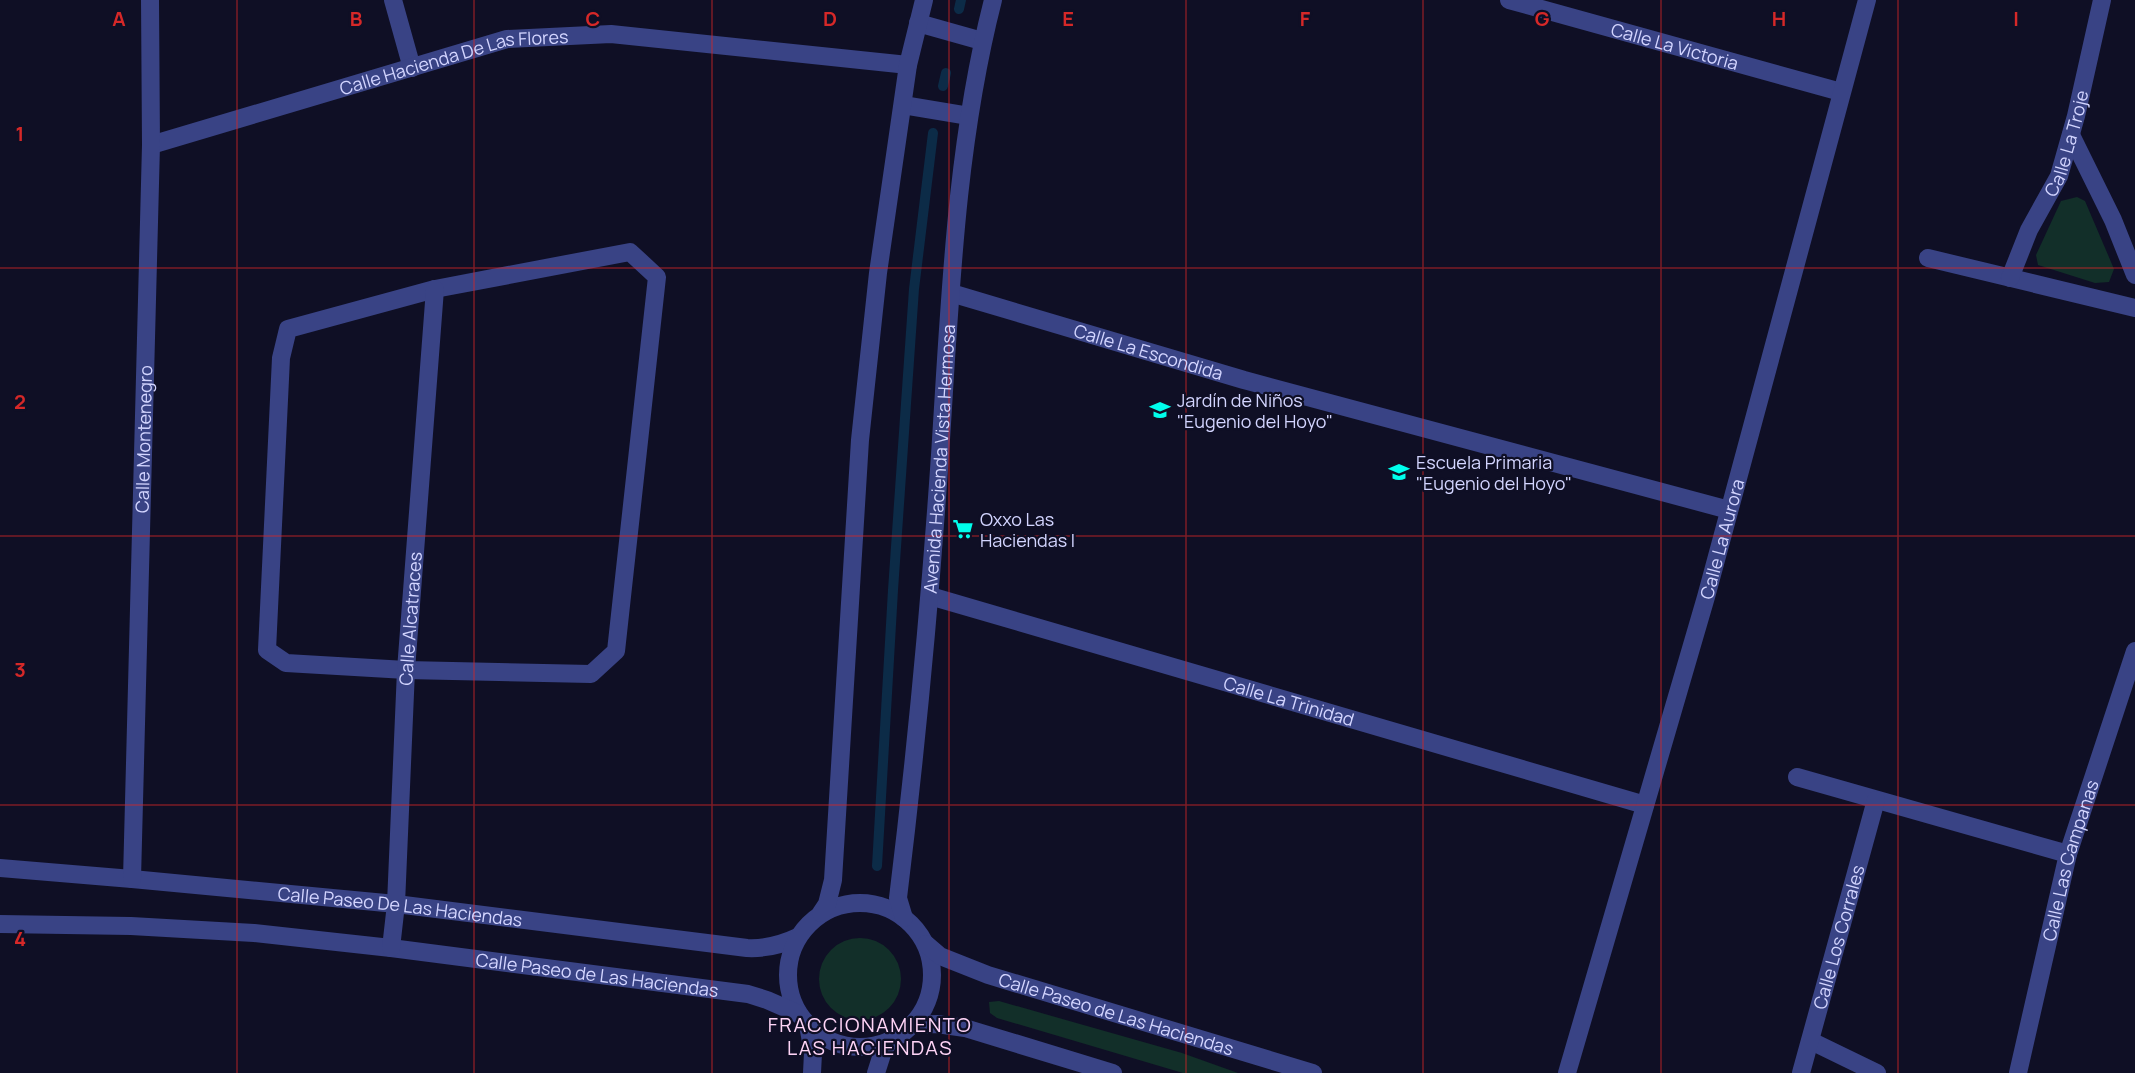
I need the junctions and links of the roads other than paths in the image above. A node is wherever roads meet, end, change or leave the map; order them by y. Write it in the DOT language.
graph roads {
  1 [pos="150,0"];
  2 [pos="393,0"];
  3 [pos="924,0"];
  4 [pos="993,0"];
  5 [pos="1509,0"];
  6 [pos="1867,0"];
  7 [pos="2102,0"];
  8 [pos="1561,7"];
  9 [pos="918,23"];
  10 [pos="982,41"];
  11 [pos="908,65"];
  12 [pos="412,68"];
  13 [pos="1841,92"];
  14 [pos="903,105"];
  15 [pos="969,116"];
  16 [pos="2071,135"];
  17 [pos="151,144"];
  18 [pos="1928,258"];
  19 [pos="2135,275"];
  20 [pos="2010,278"];
  21 [pos="435,289"];
  22 [pos="951,293"];
  23 [pos="2135,308"];
  24 [pos="1729,510"];
  25 [pos="930,596"];
  26 [pos="2135,651"];
  27 [pos="406,670"];
  28 [pos="1797,777"];
  29 [pos="1876,800"];
  30 [pos="1645,806"];
  31 [pos="2068,854"];
  32 [pos="0,868"];
  33 [pos="132,879"];
  34 [pos="396,904"];
  35 [pos="821,913"];
  36 [pos="904,918"];
  37 [pos="0,924"];
  38 [pos="798,937"];
  39 [pos="926,944"];
  40 [pos="391,948"];
  41 [pos="803,1020"];
  42 [pos="910,1025"];
  43 [pos="889,1041"];
  44 [pos="1811,1041"];
  45 [pos="812,1073"];
  46 [pos="876,1073"];
  47 [pos="1113,1073"];
  48 [pos="1313,1073"];
  49 [pos="1567,1073"];
  50 [pos="1801,1073"];
  51 [pos="1877,1073"];
  52 [pos="2018,1073"];
  1 -- 17 [label="street, Calle Montenegro"];
  2 -- 12 [label="street"];
  3 -- 9 [label="street"];
  4 -- 10 [label="street, Avenida Hacienda Vista Hermosa"];
  5 -- 8 [label="street, Calle La Victoria"];
  6 -- 13 [label="street, Calle La Aurora"];
  7 -- 16 [label="street, Calle La Troje"];
  8 -- 13 [label="street, Calle La Victoria"];
  9 -- 10 [label="street"];
  9 -- 11 [label="street"];
  10 -- 15 [label="street, Avenida Hacienda Vista Hermosa"];
  11 -- 12 [label="street, Calle Hacienda De Las Flores"];
  11 -- 14 [label="street"];
  12 -- 17 [label="street, Calle Hacienda De Las Flores"];
  13 -- 24 [label="street, Calle La Aurora"];
  14 -- 15 [label="street"];
  14 -- 35 [label="street"];
  15 -- 22 [label="street, Avenida Hacienda Vista Hermosa"];
  16 -- 19 [label="street"];
  16 -- 20 [label="street, Calle La Troje"];
  17 -- 33 [label="street, Calle Montenegro"];
  18 -- 20 [label="street"];
  20 -- 23 [label="street"];
  21 -- 27 [label="street, Calle Alcatraces"];
  21 -- 27 [label="street"];
  21 -- 27 [label="street"];
  22 -- 24 [label="street, Calle La Escondida"];
  22 -- 25 [label="street, Avenida Hacienda Vista Hermosa"];
  24 -- 30 [label="street, Calle La Aurora"];
  25 -- 30 [label="street, Calle La Trinidad"];
  25 -- 36 [label="street, Avenida Hacienda Vista Hermosa"];
  26 -- 31 [label="street, Calle Las Campanas"];
  27 -- 34 [label="street, Calle Alcatraces"];
  28 -- 29 [label="street"];
  29 -- 31 [label="street"];
  29 -- 44 [label="street, Calle Los Corrales"];
  30 -- 49 [label="street, Calle La Aurora"];
  31 -- 52 [label="street, Calle Las Campanas"];
  32 -- 33 [label="street, Calle Paseo De Las Haciendas"];
  33 -- 34 [label="street, Calle Paseo De Las Haciendas"];
  34 -- 38 [label="street, Calle Paseo De Las Haciendas"];
  34 -- 40 [label="street, Calle Alcatraces"];
  35 -- 36 [label="street"];
  35 -- 38 [label="street"];
  36 -- 39 [label="street"];
  37 -- 40 [label="street"];
  38 -- 41 [label="street"];
  39 -- 42 [label="street"];
  39 -- 48 [label="street, Calle Paseo de Las Haciendas"];
  40 -- 41 [label="street, Calle Paseo de Las Haciendas"];
  41 -- 43 [label="street"];
  41 -- 45 [label="street"];
  42 -- 43 [label="street"];
  42 -- 47 [label="street"];
  43 -- 46 [label="street"];
  44 -- 50 [label="street, Calle Los Corrales"];
  44 -- 51 [label="street"];
}
